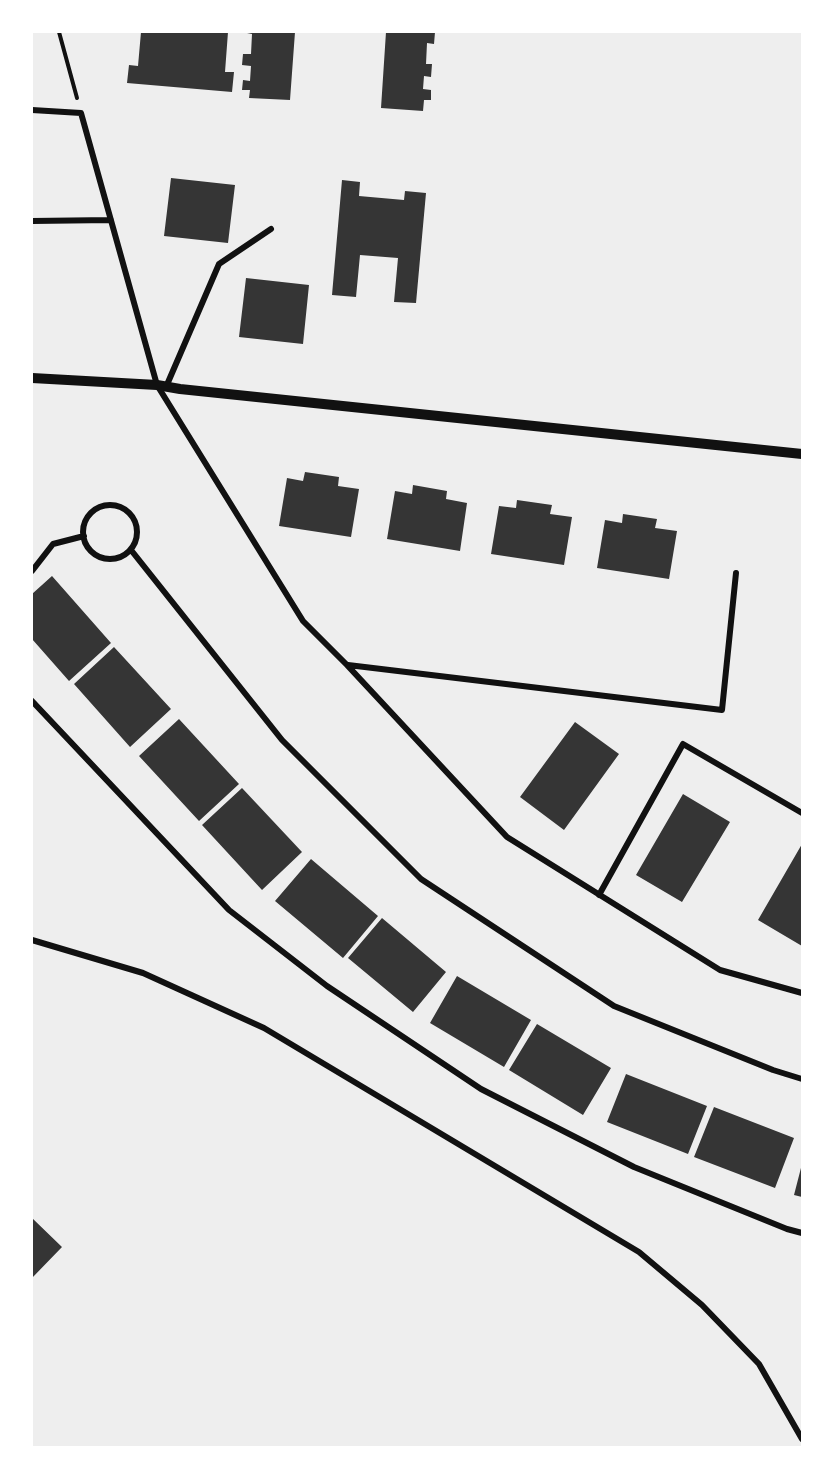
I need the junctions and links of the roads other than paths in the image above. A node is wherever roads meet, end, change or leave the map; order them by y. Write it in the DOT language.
graph roads {
  1 [pos="32,110"];
  2 [pos="111,220"];
  3 [pos="32,221"];
  4 [pos="271,229"];
  5 [pos="32,378"];
  6 [pos="162,386"];
  7 [pos="802,454"];
  8 [pos="84,536"];
  9 [pos="131,550"];
  10 [pos="32,572"];
  11 [pos="736,573"];
  12 [pos="347,665"];
  13 [pos="32,701"];
  14 [pos="802,813"];
  15 [pos="599,895"];
  16 [pos="32,940"];
  17 [pos="802,993"];
  18 [pos="802,1079"];
  19 [pos="802,1233"];
  20 [pos="802,1439"];
  1 -- 2 [label="street"];
  2 -- 3 [label="street"];
  2 -- 6 [label="street"];
  4 -- 6 [label="street"];
  5 -- 6 [label="street"];
  6 -- 7 [label="street"];
  6 -- 12 [label="street"];
  8 -- 9 [label="street"];
  8 -- 9 [label="street"];
  8 -- 10 [label="street"];
  9 -- 18 [label="street"];
  11 -- 12 [label="street"];
  12 -- 15 [label="street"];
  13 -- 19 [label="street"];
  14 -- 15 [label="street"];
  15 -- 17 [label="street"];
  16 -- 20 [label="street"];
}
